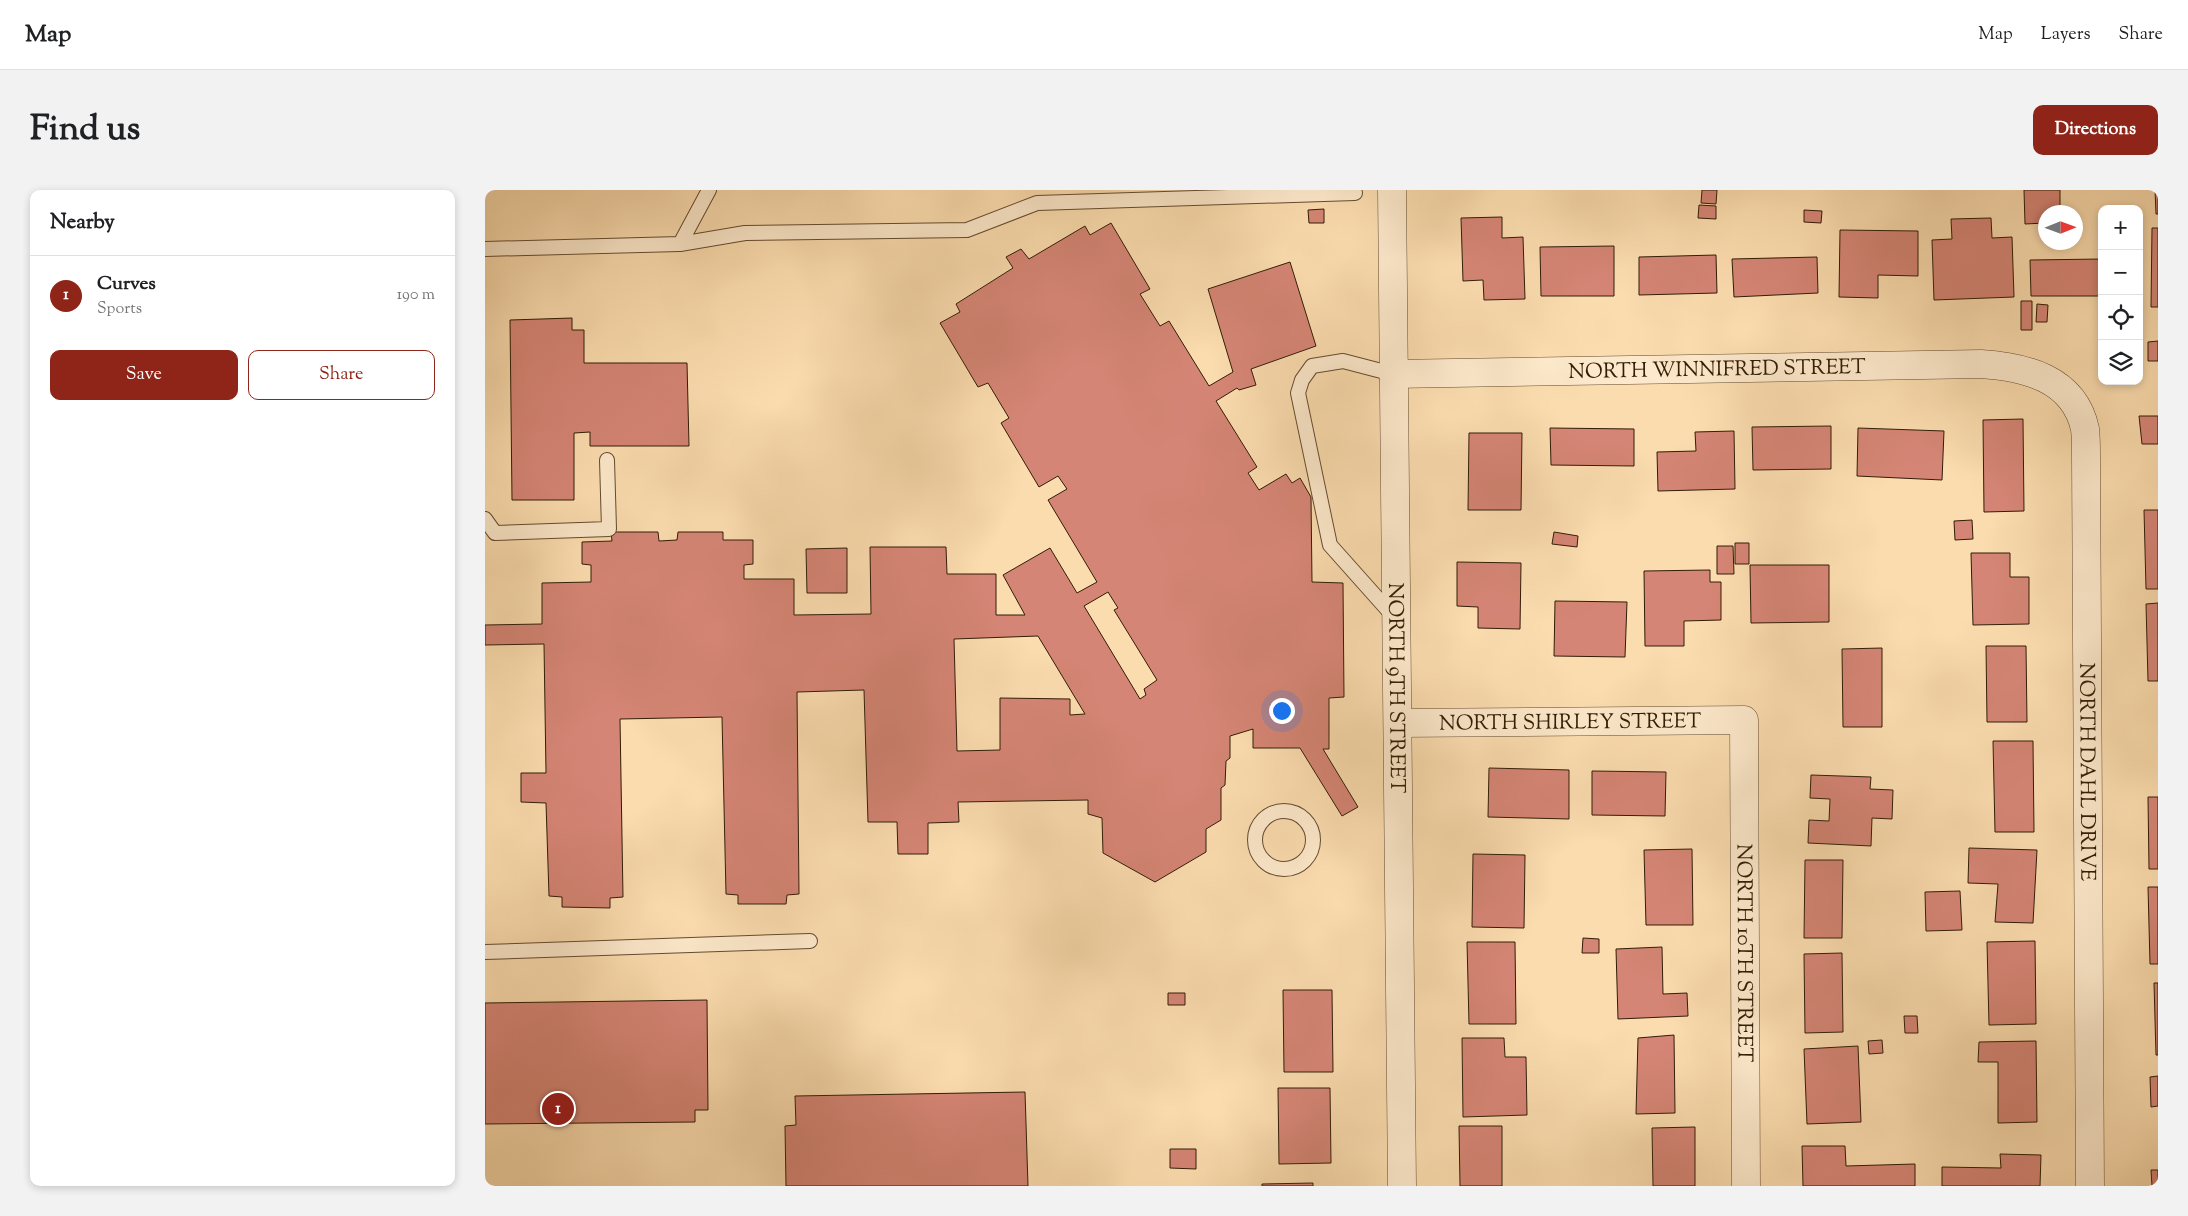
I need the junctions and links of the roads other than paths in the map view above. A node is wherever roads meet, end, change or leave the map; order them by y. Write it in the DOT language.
graph roads {
  1 [pos="709,190"];
  2 [pos="1392,190"];
  3 [pos="1355,193"];
  4 [pos="681,244"];
  5 [pos="485,249"];
  6 [pos="1393,374"];
  7 [pos="2040,375"];
  8 [pos="607,460"];
  9 [pos="485,518"];
  10 [pos="1396,620"];
  11 [pos="1744,720"];
  12 [pos="1398,723"];
  13 [pos="1278,869"];
  14 [pos="810,941"];
  15 [pos="485,952"];
  16 [pos="1402,1186"];
  17 [pos="1746,1186"];
  18 [pos="2090,1186"];
  1 -- 4 [label="lane"];
  2 -- 6 [label="street, NORTH 9TH STREET"];
  3 -- 4 [label="lane"];
  4 -- 5 [label="lane"];
  6 -- 7 [label="street, NORTH WINNIFRED STREET"];
  6 -- 10 [label="street, NORTH 9TH STREET"];
  6 -- 10 [label="lane"];
  7 -- 18 [label="street, NORTH DAHL DRIVE"];
  8 -- 9 [label="lane"];
  10 -- 12 [label="street, NORTH 9TH STREET"];
  11 -- 12 [label="street, NORTH SHIRLEY STREET"];
  11 -- 17 [label="street, NORTH 10TH STREET"];
  12 -- 16 [label="street, NORTH 9TH STREET"];
  13 -- 13 [label="lane"];
  14 -- 15 [label="lane"];
}
